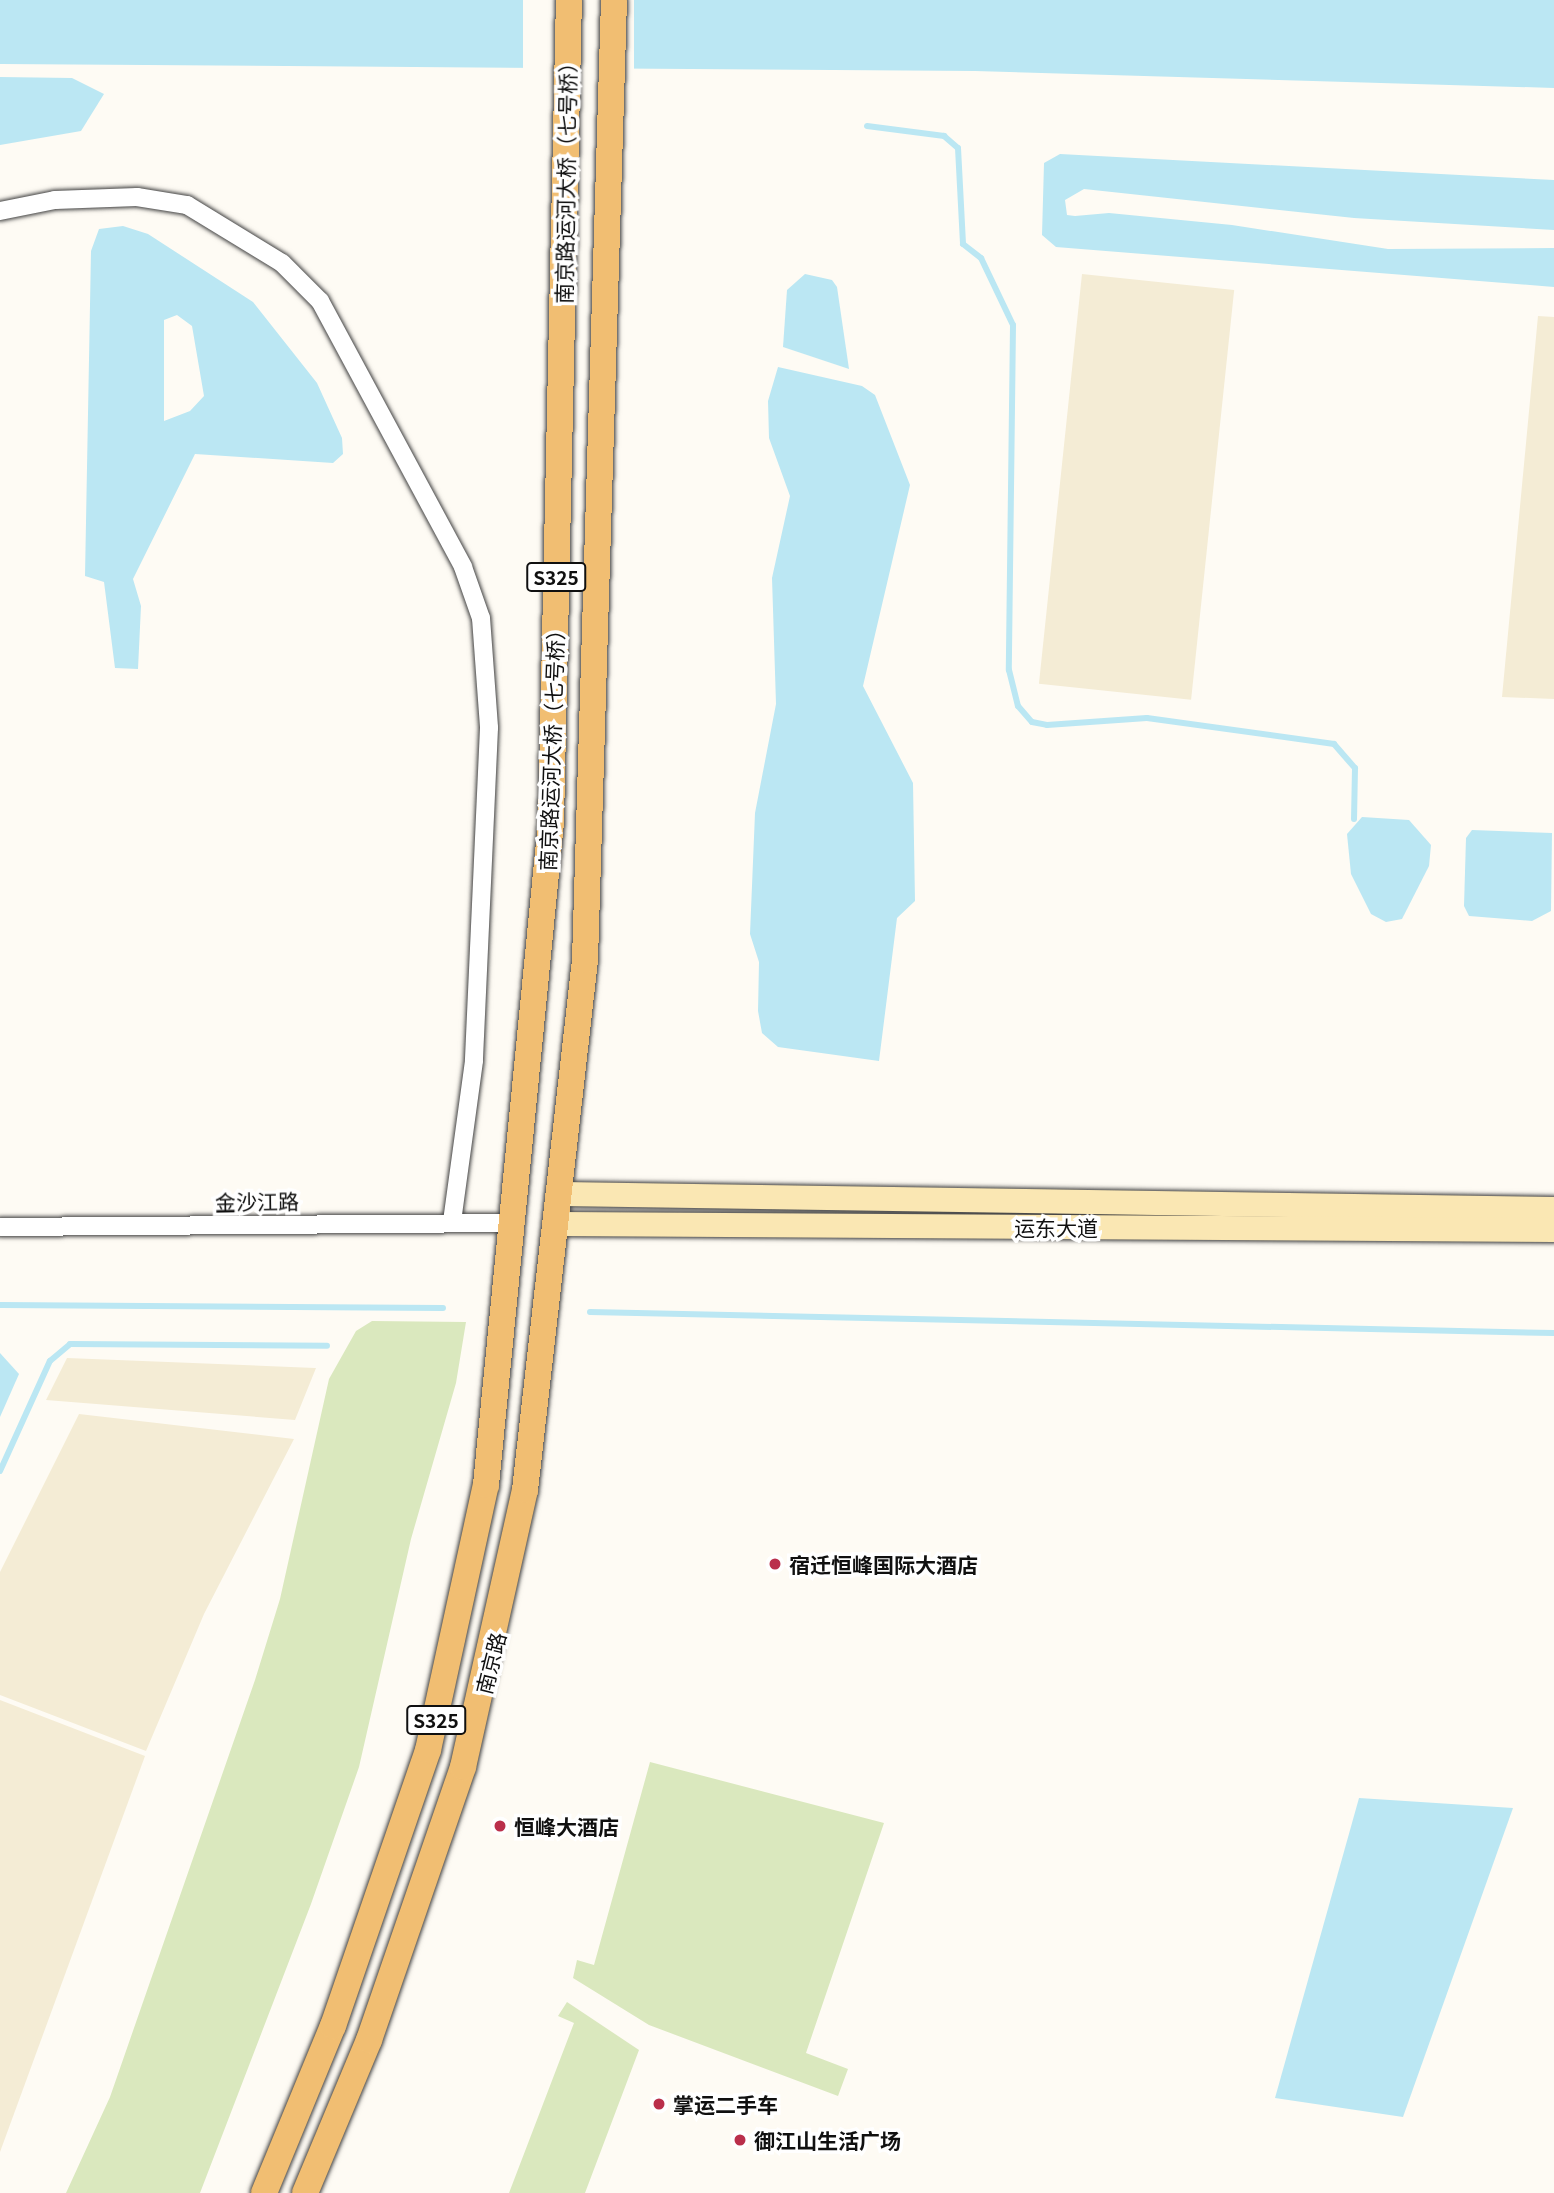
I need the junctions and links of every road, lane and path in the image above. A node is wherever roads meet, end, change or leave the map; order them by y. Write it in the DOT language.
graph roads {
  1 [pos="569,0"];
  2 [pos="614,0"];
  3 [pos="0,211"];
  4 [pos="566,1150"];
  5 [pos="523,1153"];
  6 [pos="562,1195"];
  7 [pos="1554,1209"];
  8 [pos="452,1222"];
  9 [pos="514,1223"];
  10 [pos="559,1224"];
  11 [pos="0,1227"];
  12 [pos="1554,1230"];
  13 [pos="264,2193"];
  14 [pos="305,2193"];
  1 -- 5 [label="main road, 南京路运河大桥（七号桥） / S325"];
  2 -- 4 [label="main road, 南京路运河大桥（七号桥） / S325"];
  3 -- 8 [label="street"];
  4 -- 6 [label="main road, 南京路 / S325"];
  5 -- 9 [label="main road, 南京路 / S325"];
  6 -- 7 [label="main road, 运东大道"];
  6 -- 10 [label="main road, 南京路 / S325"];
  8 -- 9 [label="street, 金沙江路"];
  8 -- 11 [label="street, 金沙江路"];
  9 -- 13 [label="main road, 南京路 / S325"];
  10 -- 12 [label="main road, 运东大道"];
  10 -- 14 [label="main road, 南京路 / S325"];
}
